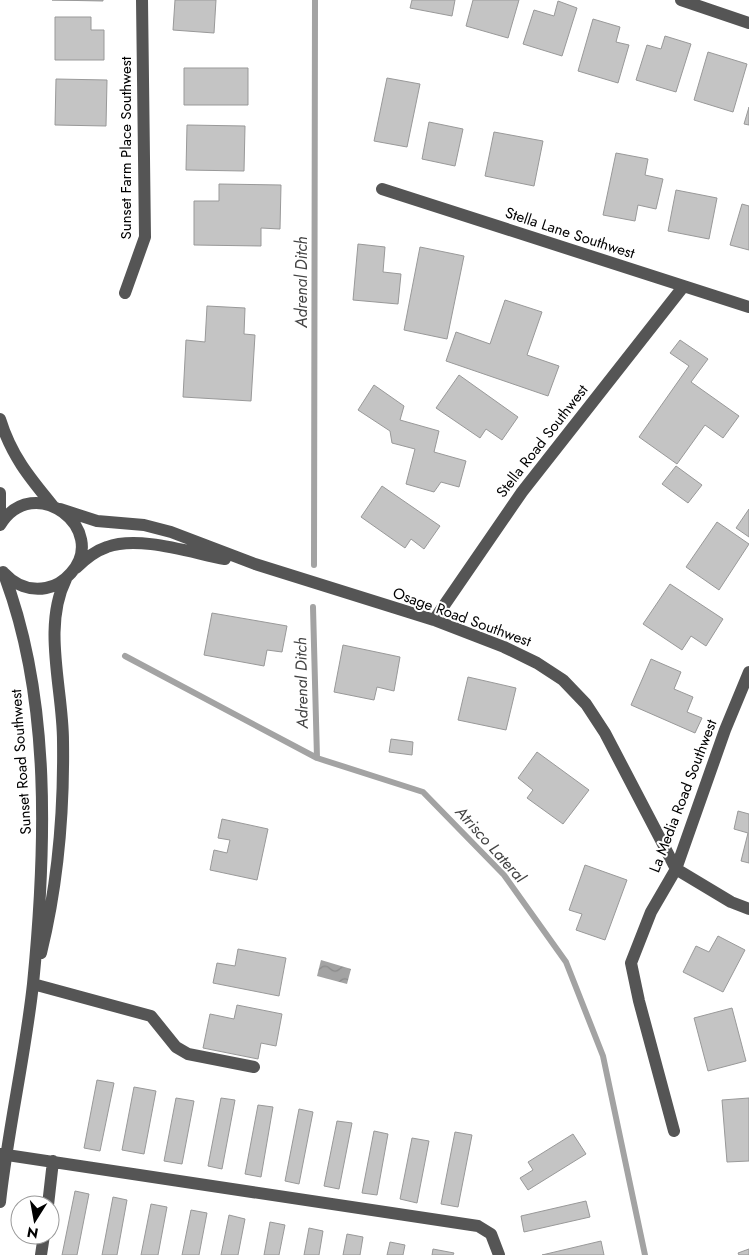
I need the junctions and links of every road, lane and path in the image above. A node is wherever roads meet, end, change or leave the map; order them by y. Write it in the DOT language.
graph roads {
  1 [pos="142,0"];
  2 [pos="681,0"];
  3 [pos="749,23"];
  4 [pos="382,189"];
  5 [pos="683,287"];
  6 [pos="125,293"];
  7 [pos="749,307"];
  8 [pos="0,419"];
  9 [pos="0,493"];
  10 [pos="56,507"];
  11 [pos="0,509"];
  12 [pos="0,525"];
  13 [pos="255,564"];
  14 [pos="2,569"];
  15 [pos="70,575"];
  16 [pos="434,620"];
  17 [pos="749,672"];
  18 [pos="676,870"];
  19 [pos="749,909"];
  20 [pos="33,984"];
  21 [pos="254,1067"];
  22 [pos="674,1131"];
  23 [pos="3,1154"];
  24 [pos="54,1161"];
  25 [pos="49,1195"];
  26 [pos="0,1202"];
  27 [pos="499,1255"];
  1 -- 6 [label="street, Sunset Farm Place Southwest"];
  2 -- 3 [label="street"];
  4 -- 5 [label="street, Stella Lane Southwest"];
  5 -- 7 [label="street, Stella Lane Southwest"];
  5 -- 16 [label="street, Stella Road Southwest"];
  8 -- 10 [label="street"];
  9 -- 11 [label="street"];
  10 -- 12 [label="street, Osage Road Southwest"];
  10 -- 13 [label="street, Osage Road Southwest"];
  10 -- 15 [label="street, Sunset Road Southwest"];
  13 -- 15 [label="street, Osage Road Southwest"];
  13 -- 16 [label="street, Osage Road Southwest"];
  14 -- 15 [label="street"];
  14 -- 20 [label="street, Sunset Road Southwest"];
  15 -- 20 [label="street, Sunset Road Southwest"];
  16 -- 18 [label="street, Osage Road Southwest"];
  17 -- 18 [label="street, La Media Road Southwest"];
  18 -- 19 [label="street"];
  18 -- 22 [label="street, La Media Road Southwest"];
  20 -- 21 [label="street"];
  20 -- 23 [label="street, Sunset Road Southwest"];
  23 -- 24 [label="street"];
  23 -- 26 [label="street, Sunset Road Southwest"];
  24 -- 25 [label="street"];
  24 -- 27 [label="street"];
}
